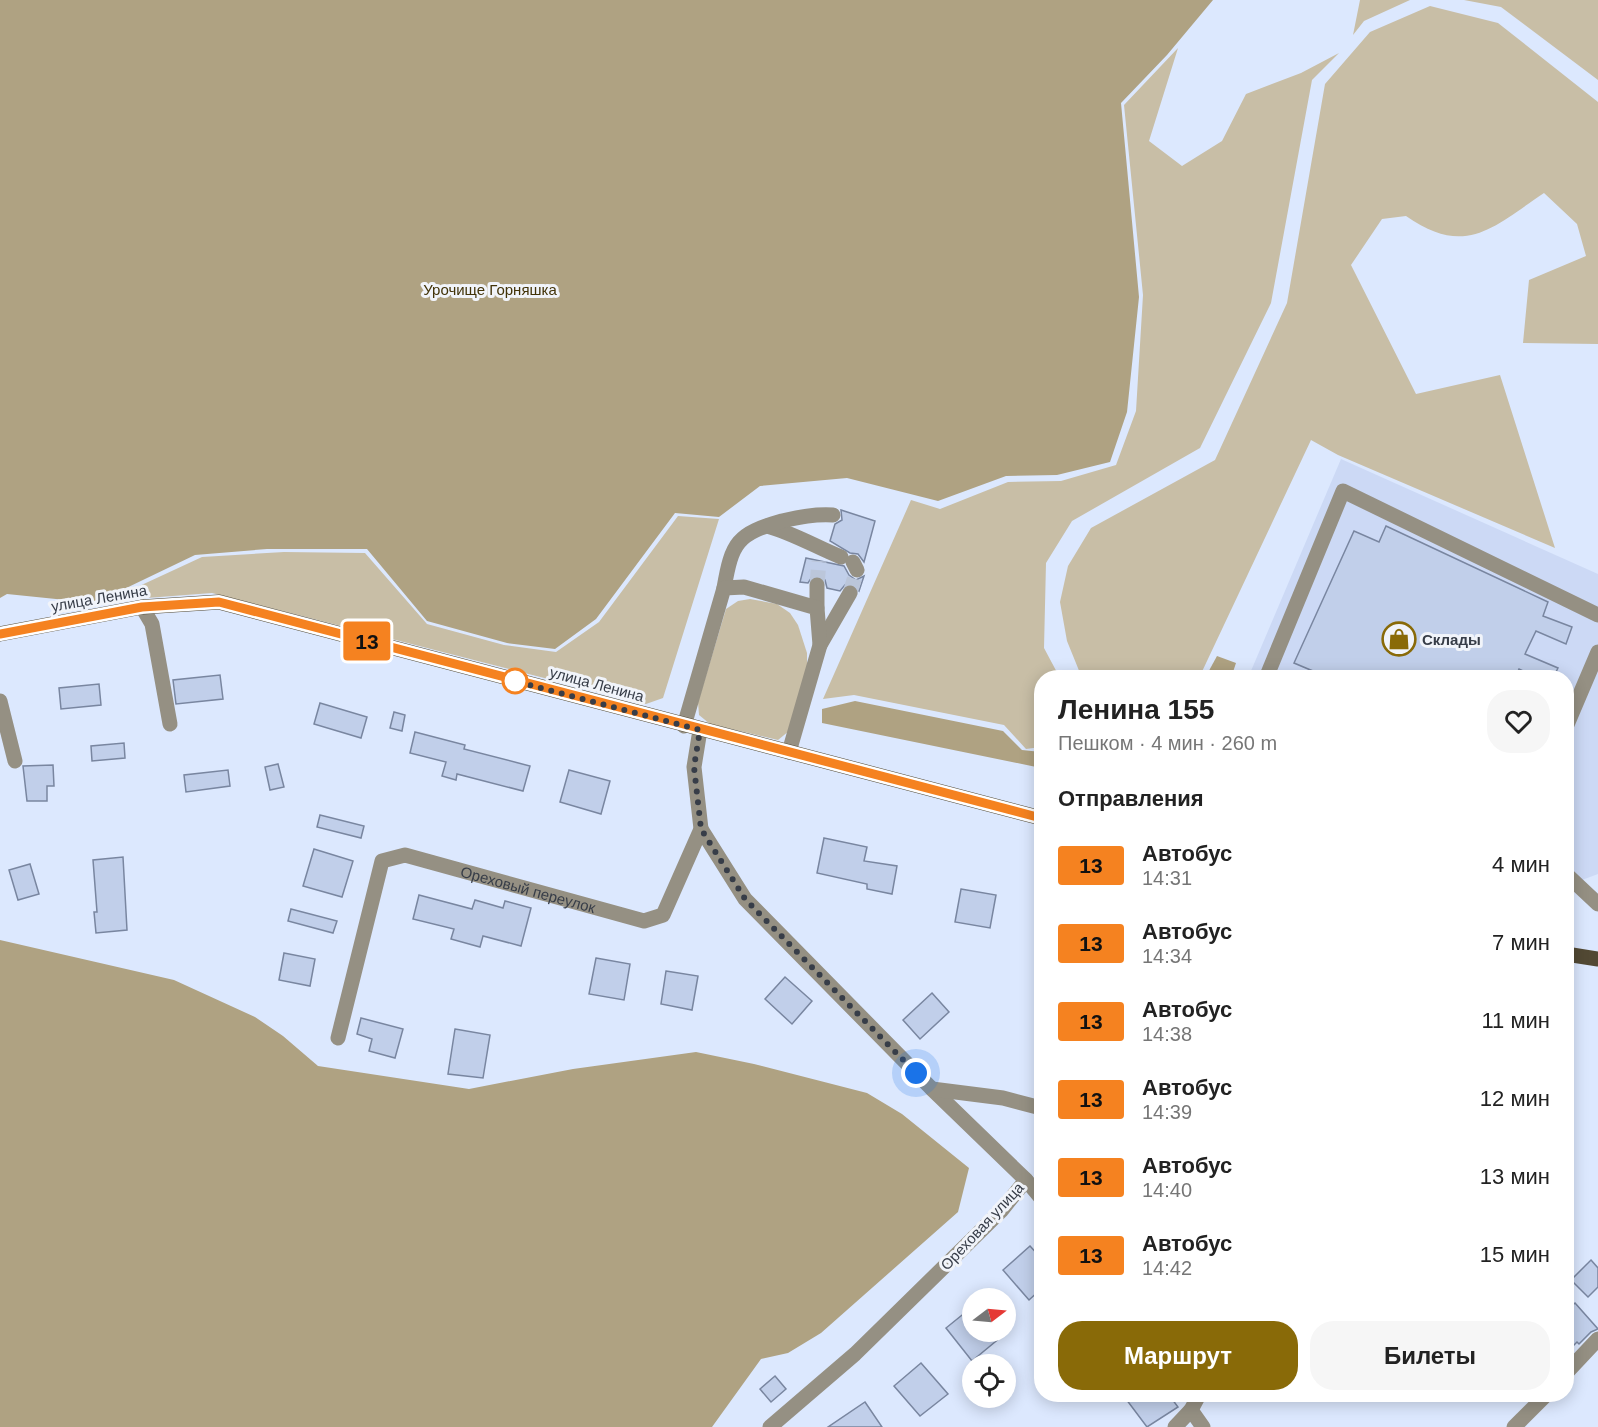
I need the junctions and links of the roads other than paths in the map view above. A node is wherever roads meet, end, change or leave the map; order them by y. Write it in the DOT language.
graph roads {
  1 [pos="832,515"];
  2 [pos="767,526"];
  3 [pos="850,563"];
  4 [pos="816,585"];
  5 [pos="724,588"];
  6 [pos="850,593"];
  7 [pos="142,607"];
  8 [pos="817,608"];
  9 [pos="1598,615"];
  10 [pos="0,634"];
  11 [pos="820,645"];
  12 [pos="1598,652"];
  13 [pos="1269,670"];
  14 [pos="0,701"];
  15 [pos="1574,708"];
  16 [pos="170,724"];
  17 [pos="684,726"];
  18 [pos="700,730"];
  19 [pos="789,752"];
  20 [pos="15,761"];
  21 [pos="1034,817"];
  22 [pos="701,829"];
  23 [pos="1574,882"];
  24 [pos="1598,904"];
  25 [pos="1574,955"];
  26 [pos="1598,959"];
  27 [pos="338,1038"];
  28 [pos="932,1089"];
  29 [pos="1034,1106"];
  30 [pos="1026,1180"];
  31 [pos="1034,1190"];
  32 [pos="1598,1339"];
  33 [pos="1574,1364"];
  34 [pos="1195,1402"];
  35 [pos="1539,1402"];
  36 [pos="1191,1410"];
  37 [pos="770,1427"];
  38 [pos="1175,1427"];
  39 [pos="1203,1427"];
  40 [pos="1514,1427"];
  1 -- 2 [label="street"];
  2 -- 3 [label="street"];
  2 -- 5 [label="street"];
  4 -- 8 [label="street"];
  5 -- 8 [label="street"];
  5 -- 17 [label="street"];
  6 -- 11 [label="street"];
  7 -- 10 [label="main road, улица Ленина"];
  7 -- 16 [label="street"];
  7 -- 17 [label="main road, улица Ленина"];
  8 -- 11 [label="street"];
  9 -- 13 [label="street"];
  11 -- 19 [label="street"];
  12 -- 15 [label="street"];
  14 -- 20 [label="street"];
  17 -- 18 [label="main road, улица Ленина"];
  18 -- 19 [label="main road, улица Ленина"];
  18 -- 22 [label="street"];
  19 -- 21 [label="main road, улица Ленина"];
  22 -- 27 [label="street, Ореховый переулок"];
  22 -- 28 [label="street, Ореховая улица"];
  23 -- 24 [label="street"];
  25 -- 26 [label="main road"];
  28 -- 29 [label="street"];
  28 -- 30 [label="street, Ореховая улица"];
  30 -- 31 [label="street"];
  30 -- 37 [label="street, Ореховая улица"];
  32 -- 33 [label="street"];
  34 -- 36 [label="street"];
  35 -- 40 [label="street"];
  36 -- 38 [label="street"];
  36 -- 39 [label="street"];
}
